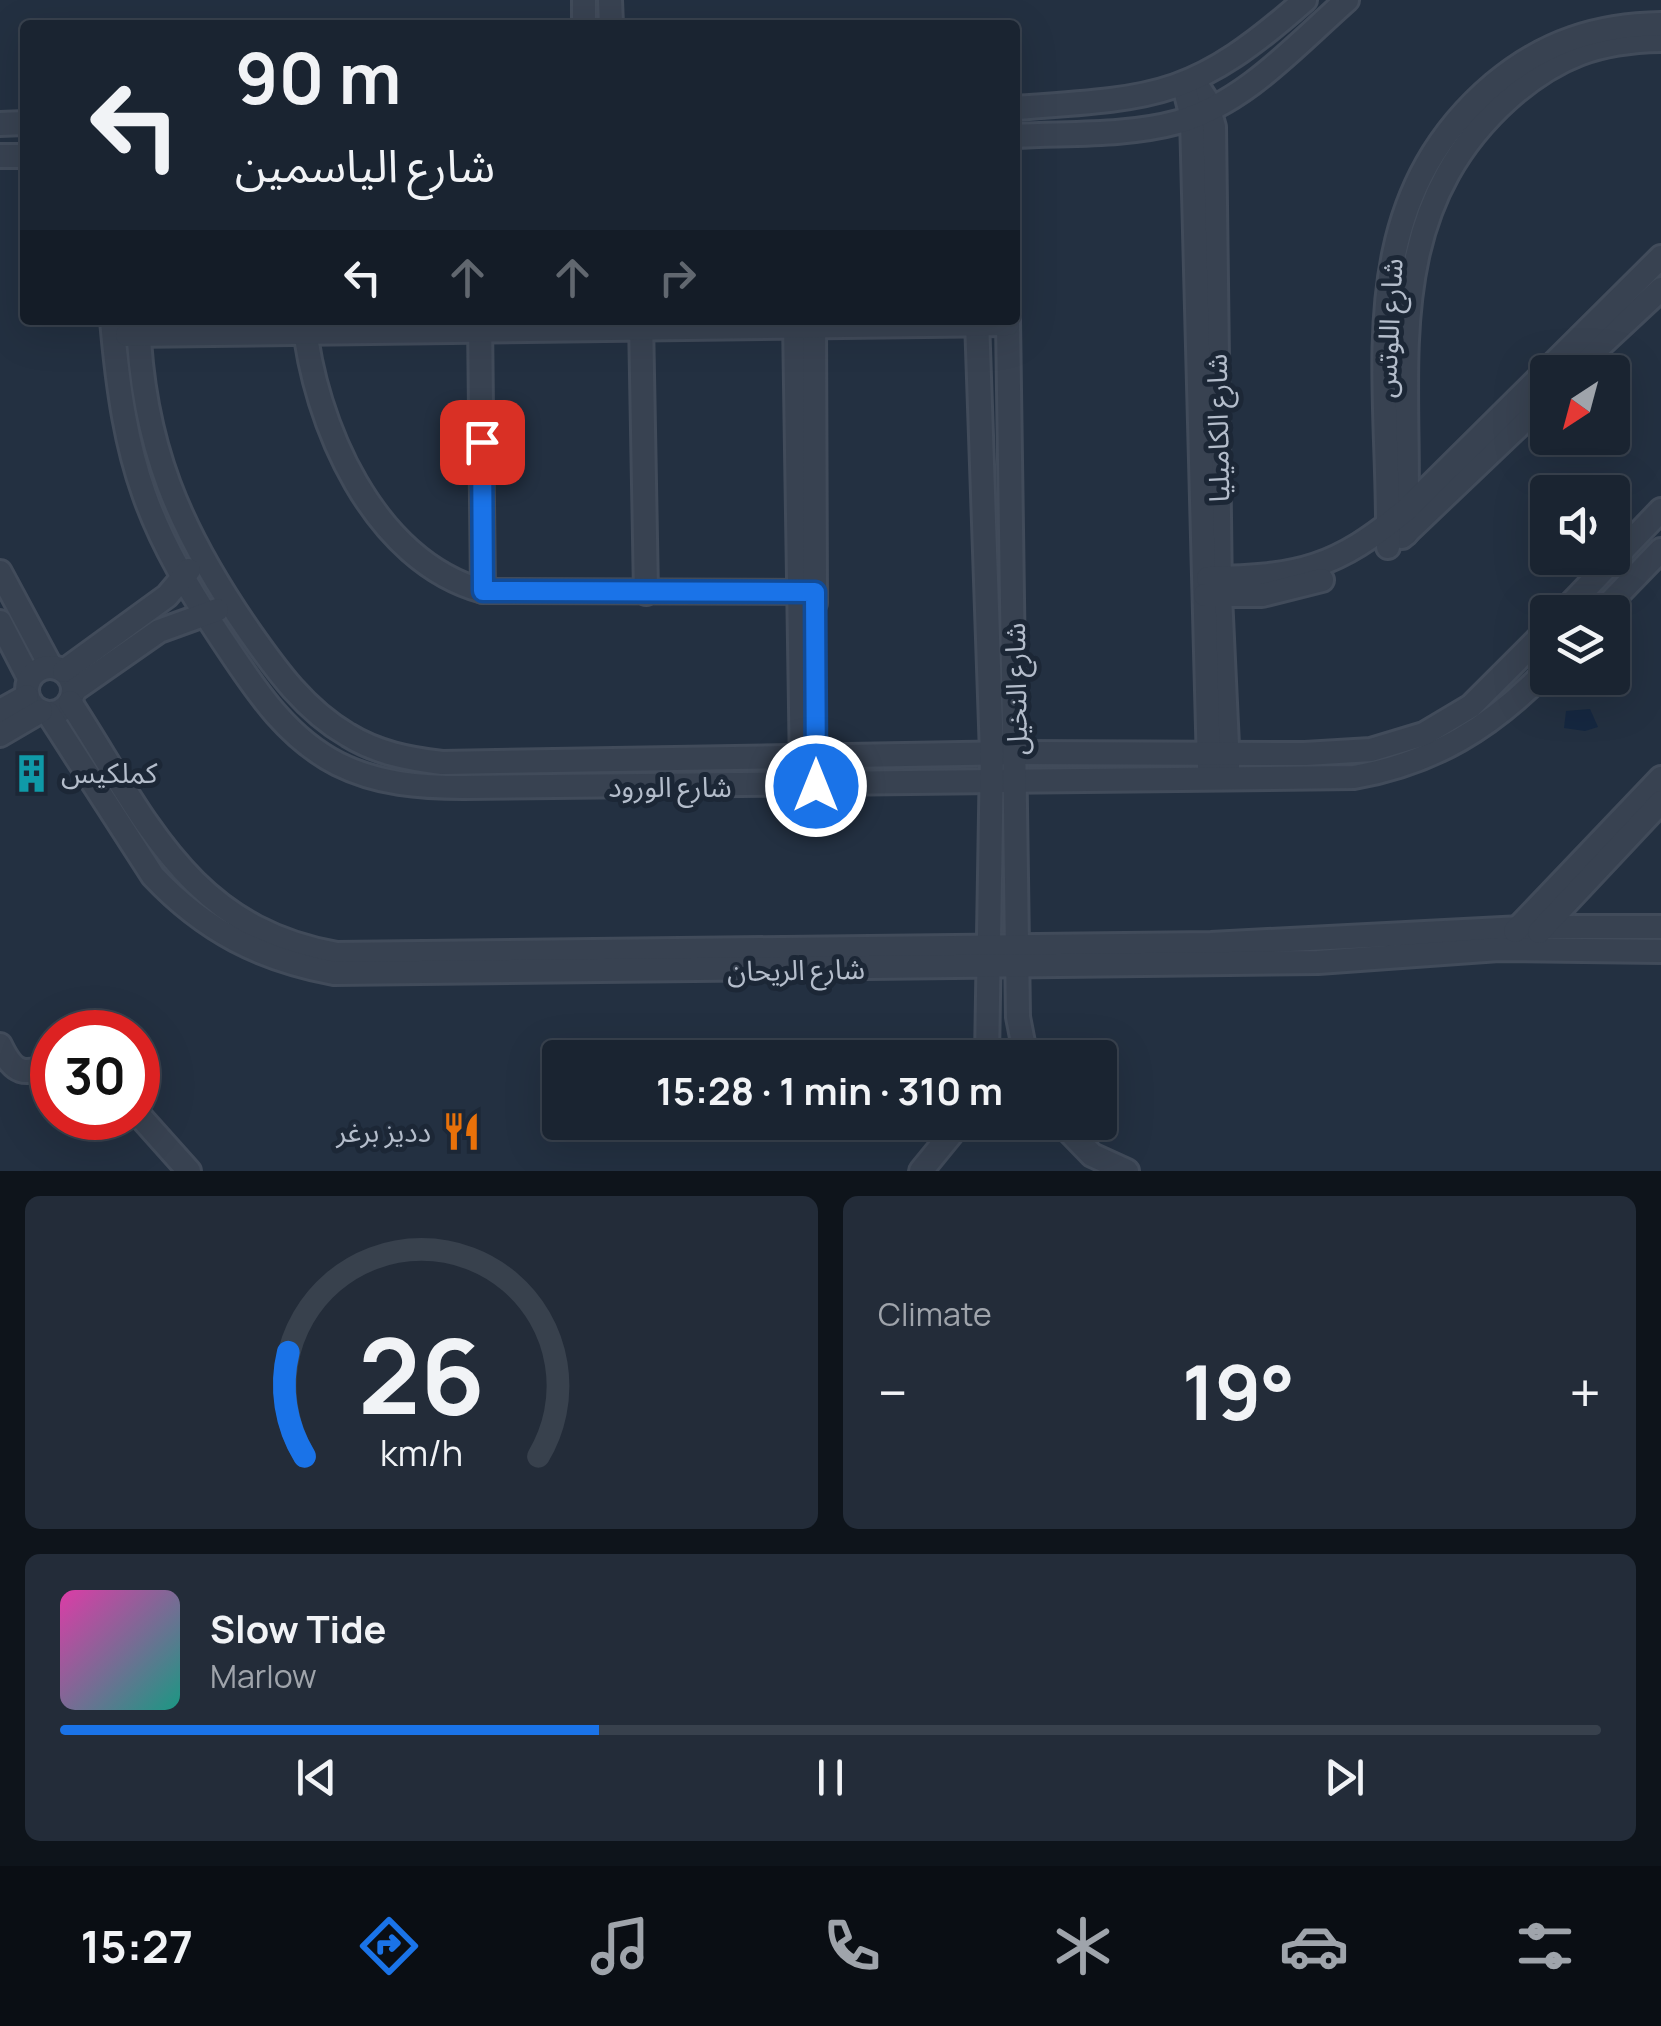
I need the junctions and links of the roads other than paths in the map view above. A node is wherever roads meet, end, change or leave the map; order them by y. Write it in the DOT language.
graph roads {
  1 [pos="1305,0"];
  2 [pos="1348,0"];
  3 [pos="1661,24"];
  4 [pos="1661,40"];
  5 [pos="1189,84"];
  6 [pos="1020,108"];
  7 [pos="1201,113"];
  8 [pos="1020,136"];
  9 [pos="1658,275"];
  10 [pos="480,325"];
  11 [pos="640,325"];
  12 [pos="805,325"];
  13 [pos="977,325"];
  14 [pos="1008,325"];
  15 [pos="305,326"];
  16 [pos="112,328"];
  17 [pos="138,328"];
  18 [pos="1587,355"];
  19 [pos="1530,414"];
  20 [pos="1408,509"];
  21 [pos="1661,510"];
  22 [pos="1394,535"];
  23 [pos="1630,543"];
  24 [pos="200,554"];
  25 [pos="1653,558"];
  26 [pos="0,572"];
  27 [pos="1599,575"];
  28 [pos="182,580"];
  29 [pos="1211,587"];
  30 [pos="483,591"];
  31 [pos="807,592"];
  32 [pos="646,593"];
  33 [pos="1579,595"];
  34 [pos="1617,595"];
  35 [pos="232,606"];
  36 [pos="204,614"];
  37 [pos="0,622"];
  38 [pos="1530,648"];
  39 [pos="1530,685"];
  40 [pos="50,691"];
  41 [pos="0,712"];
  42 [pos="0,735"];
  43 [pos="1018,753"];
  44 [pos="1218,753"];
  45 [pos="992,754"];
  46 [pos="1305,754"];
  47 [pos="809,759"];
  48 [pos="465,762"];
  49 [pos="518,762"];
  50 [pos="1303,778"];
  51 [pos="1661,778"];
  52 [pos="1218,780"];
  53 [pos="1017,782"];
  54 [pos="991,784"];
  55 [pos="809,786"];
  56 [pos="464,787"];
  57 [pos="519,787"];
  58 [pos="1661,802"];
  59 [pos="1543,927"];
  60 [pos="1661,927"];
  61 [pos="1520,939"];
  62 [pos="1633,940"];
  63 [pos="1318,952"];
  64 [pos="1661,952"];
  65 [pos="1017,956"];
  66 [pos="990,957"];
  67 [pos="988,1040"];
  68 [pos="1022,1040"];
  69 [pos="0,1045"];
  70 [pos="30,1074"];
  71 [pos="160,1139"];
  72 [pos="946,1140"];
  73 [pos="1077,1140"];
  74 [pos="189,1171"];
  75 [pos="921,1171"];
  76 [pos="1127,1171"];
  1 -- 5 [label="street"];
  2 -- 7 [label="street"];
  3 -- 22 [label="street, شارع اللوتس"];
  4 -- 20 [label="street, شارع اللوتس"];
  5 -- 6 [label="street"];
  5 -- 7 [label="street, شارع الكاميليا"];
  7 -- 8 [label="street"];
  7 -- 29 [label="street, شارع الكاميليا"];
  9 -- 18 [label="street"];
  9 -- 20 [label="street"];
  10 -- 15 [label="street"];
  10 -- 30 [label="street"];
  11 -- 32 [label="street"];
  12 -- 31 [label="street"];
  13 -- 45 [label="street, شارع النخيل"];
  14 -- 43 [label="street, شارع النخيل"];
  15 -- 17 [label="street"];
  15 -- 30 [label="street"];
  16 -- 17 [label="street"];
  16 -- 28 [label="street, شارع الورود"];
  17 -- 24 [label="street, شارع الورود"];
  19 -- 22 [label="street"];
  20 -- 22 [label="street, شارع اللوتس"];
  21 -- 23 [label="street"];
  22 -- 29 [label="street"];
  24 -- 28 [label="street"];
  24 -- 35 [label="street, شارع الورود"];
  25 -- 34 [label="street"];
  26 -- 40 [label="street, شارع الريحان"];
  27 -- 33 [label="street"];
  28 -- 36 [label="street, شارع الورود"];
  28 -- 40 [label="street"];
  29 -- 44 [label="street, شارع الكاميليا"];
  30 -- 32 [label="street"];
  31 -- 32 [label="street"];
  31 -- 47 [label="street"];
  35 -- 36 [label="street"];
  35 -- 48 [label="street, شارع الورود"];
  36 -- 40 [label="street"];
  36 -- 56 [label="street, شارع الورود"];
  37 -- 40 [label="street, شارع الريحان"];
  38 -- 46 [label="street, شارع الورود"];
  39 -- 50 [label="street, شارع الورود"];
  40 -- 41 [label="street"];
  40 -- 42 [label="street"];
  40 -- 66 [label="street, شارع الريحان"];
  43 -- 44 [label="street, شارع الورود"];
  43 -- 45 [label="street, شارع الورود"];
  43 -- 53 [label="street, شارع النخيل"];
  44 -- 46 [label="street, شارع الورود"];
  44 -- 52 [label="street, شارع الكاميليا"];
  45 -- 47 [label="street, شارع الورود"];
  45 -- 54 [label="street, شارع النخيل"];
  46 -- 50 [label="street"];
  47 -- 49 [label="street, شارع الورود"];
  47 -- 55 [label="street"];
  48 -- 49 [label="street, شارع الورود"];
  48 -- 56 [label="street"];
  49 -- 57 [label="street"];
  50 -- 52 [label="street, شارع الورود"];
  51 -- 61 [label="street"];
  52 -- 53 [label="street, شارع الورود"];
  53 -- 54 [label="street, شارع الورود"];
  53 -- 65 [label="street, شارع النخيل"];
  54 -- 55 [label="street, شارع الورود"];
  54 -- 66 [label="street, شارع النخيل"];
  55 -- 57 [label="street, شارع الورود"];
  56 -- 57 [label="street, شارع الورود"];
  58 -- 59 [label="street"];
  59 -- 61 [label="street, شارع الريحان"];
  59 -- 62 [label="street, شارع الريحان"];
  60 -- 62 [label="street, شارع الريحان"];
  61 -- 62 [label="street, شارع الريحان"];
  61 -- 63 [label="street, شارع الريحان"];
  61 -- 63 [label="street, شارع الريحان"];
  62 -- 64 [label="street, شارع الريحان"];
  63 -- 65 [label="street, شارع الريحان"];
  65 -- 66 [label="street, شارع الريحان"];
  65 -- 68 [label="street, شارع النخيل"];
  66 -- 67 [label="street, شارع النخيل"];
  69 -- 70 [label="street"];
  71 -- 74 [label="street"];
  72 -- 75 [label="street"];
  73 -- 76 [label="street"];
}
